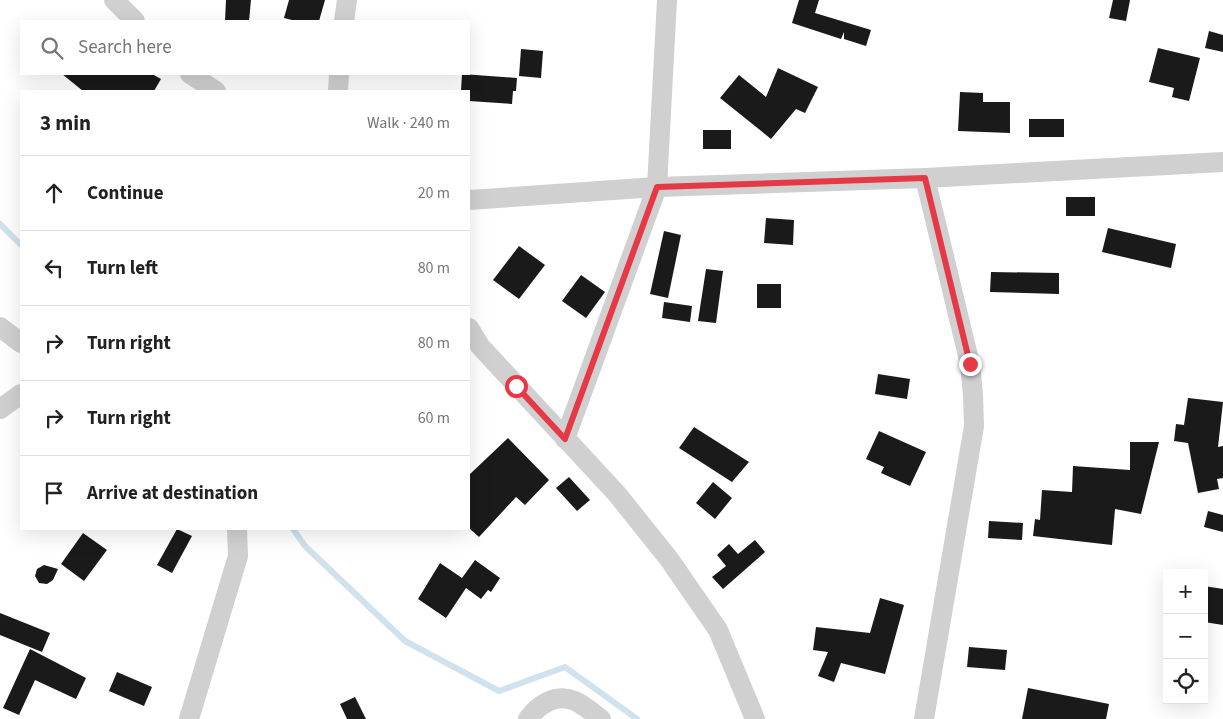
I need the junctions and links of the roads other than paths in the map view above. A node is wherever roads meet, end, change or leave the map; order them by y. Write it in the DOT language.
graph roads {
  1 [pos="114,0"];
  2 [pos="346,0"];
  3 [pos="667,0"];
  4 [pos="134,20"];
  5 [pos="344,20"];
  6 [pos="192,75"];
  7 [pos="339,75"];
  8 [pos="214,90"];
  9 [pos="338,90"];
  10 [pos="1223,162"];
  11 [pos="925,178"];
  12 [pos="657,187"];
  13 [pos="470,200"];
  14 [pos="0,327"];
  15 [pos="470,330"];
  16 [pos="20,342"];
  17 [pos="20,395"];
  18 [pos="0,409"];
  19 [pos="565,439"];
  20 [pos="237,530"];
  21 [pos="189,719"];
  22 [pos="528,719"];
  23 [pos="601,719"];
  24 [pos="755,719"];
  25 [pos="924,719"];
  1 -- 4 [label="street"];
  2 -- 5 [label="street"];
  3 -- 12 [label="street"];
  6 -- 8 [label="street"];
  7 -- 9 [label="street"];
  10 -- 11 [label="street"];
  11 -- 12 [label="street"];
  11 -- 25 [label="street"];
  12 -- 13 [label="street"];
  12 -- 19 [label="street"];
  14 -- 16 [label="street"];
  15 -- 19 [label="street"];
  17 -- 18 [label="street"];
  19 -- 24 [label="street"];
  20 -- 21 [label="street"];
  22 -- 23 [label="street"];
}
